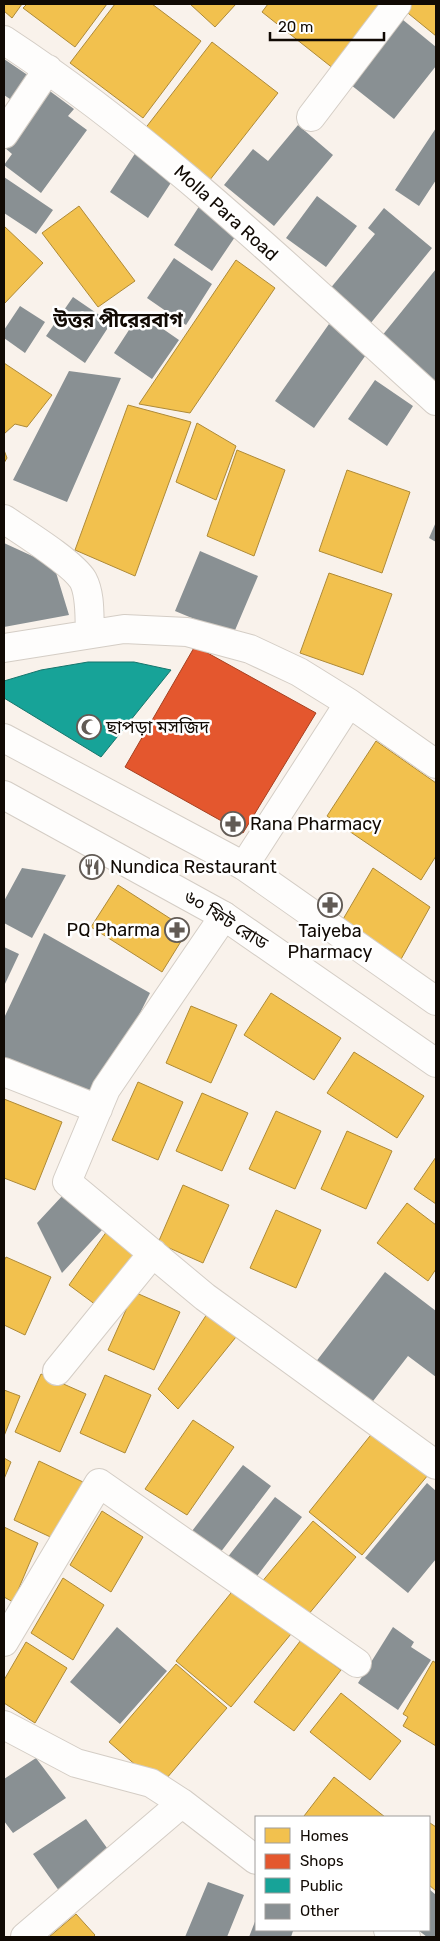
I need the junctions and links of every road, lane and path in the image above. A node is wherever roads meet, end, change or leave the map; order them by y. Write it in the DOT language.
graph roads {
  1 [pos="397,4"];
  2 [pos="4,40"];
  3 [pos="48,69"];
  4 [pos="311,117"];
  5 [pos="4,134"];
  6 [pos="436,401"];
  7 [pos="4,519"];
  8 [pos="90,634"];
  9 [pos="4,648"];
  10 [pos="348,703"];
  11 [pos="4,738"];
  12 [pos="436,764"];
  13 [pos="4,795"];
  14 [pos="244,866"];
  15 [pos="224,916"];
  16 [pos="436,1001"];
  17 [pos="436,1063"];
  18 [pos="4,1072"];
  19 [pos="98,1110"];
  20 [pos="153,1253"];
  21 [pos="58,1371"];
  22 [pos="436,1465"];
  23 [pos="4,1642"];
  24 [pos="357,1663"];
  25 [pos="4,1725"];
  26 [pos="182,1803"];
  27 [pos="255,1859"];
  28 [pos="391,1931"];
  29 [pos="25,1937"];
  30 [pos="406,1937"];
  1 -- 4 [label="street"];
  2 -- 3 [label="street, Molla Para Road"];
  3 -- 5 [label="street"];
  3 -- 6 [label="street, Molla Para Road"];
  7 -- 8 [label="street"];
  8 -- 9 [label="street"];
  8 -- 10 [label="street"];
  10 -- 12 [label="street"];
  10 -- 14 [label="street"];
  11 -- 14 [label="street"];
  13 -- 15 [label="street, ৬০ ফিট রোড"];
  14 -- 16 [label="street"];
  15 -- 17 [label="street, ৬০ ফিট রোড"];
  15 -- 19 [label="street"];
  18 -- 19 [label="street"];
  19 -- 20 [label="street"];
  20 -- 21 [label="street"];
  20 -- 22 [label="street"];
  23 -- 24 [label="street"];
  25 -- 26 [label="street"];
  26 -- 27 [label="street"];
  26 -- 29 [label="street"];
  28 -- 30 [label="street"];
}
